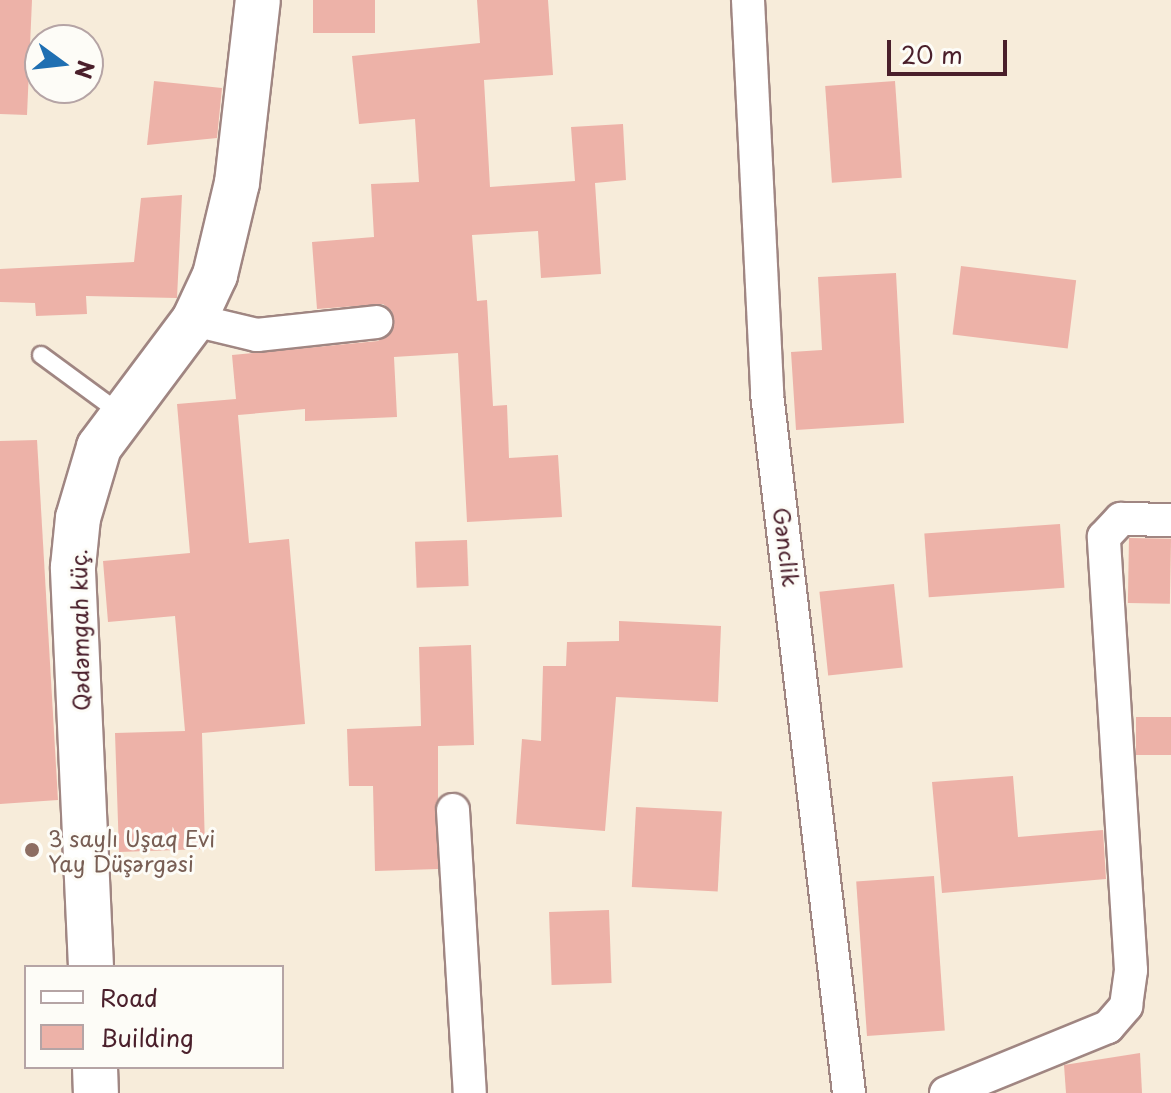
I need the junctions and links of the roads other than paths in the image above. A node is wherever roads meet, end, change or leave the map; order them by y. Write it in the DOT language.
graph roads {
  1 [pos="258,0"];
  2 [pos="748,0"];
  3 [pos="194,320"];
  4 [pos="376,322"];
  5 [pos="41,355"];
  6 [pos="120,413"];
  7 [pos="1171,520"];
  8 [pos="453,810"];
  9 [pos="91,965"];
  10 [pos="95,1069"];
  11 [pos="96,1093"];
  12 [pos="470,1093"];
  13 [pos="849,1093"];
  14 [pos="946,1093"];
  1 -- 3 [label="street, Qədəmgah küç."];
  2 -- 13 [label="street, Gənclik"];
  3 -- 4 [label="street"];
  3 -- 6 [label="street, Qədəmgah küç."];
  5 -- 6 [label="lane"];
  6 -- 9 [label="street, Qədəmgah küç."];
  7 -- 14 [label="street"];
  8 -- 12 [label="street"];
  10 -- 11 [label="street"];
}
